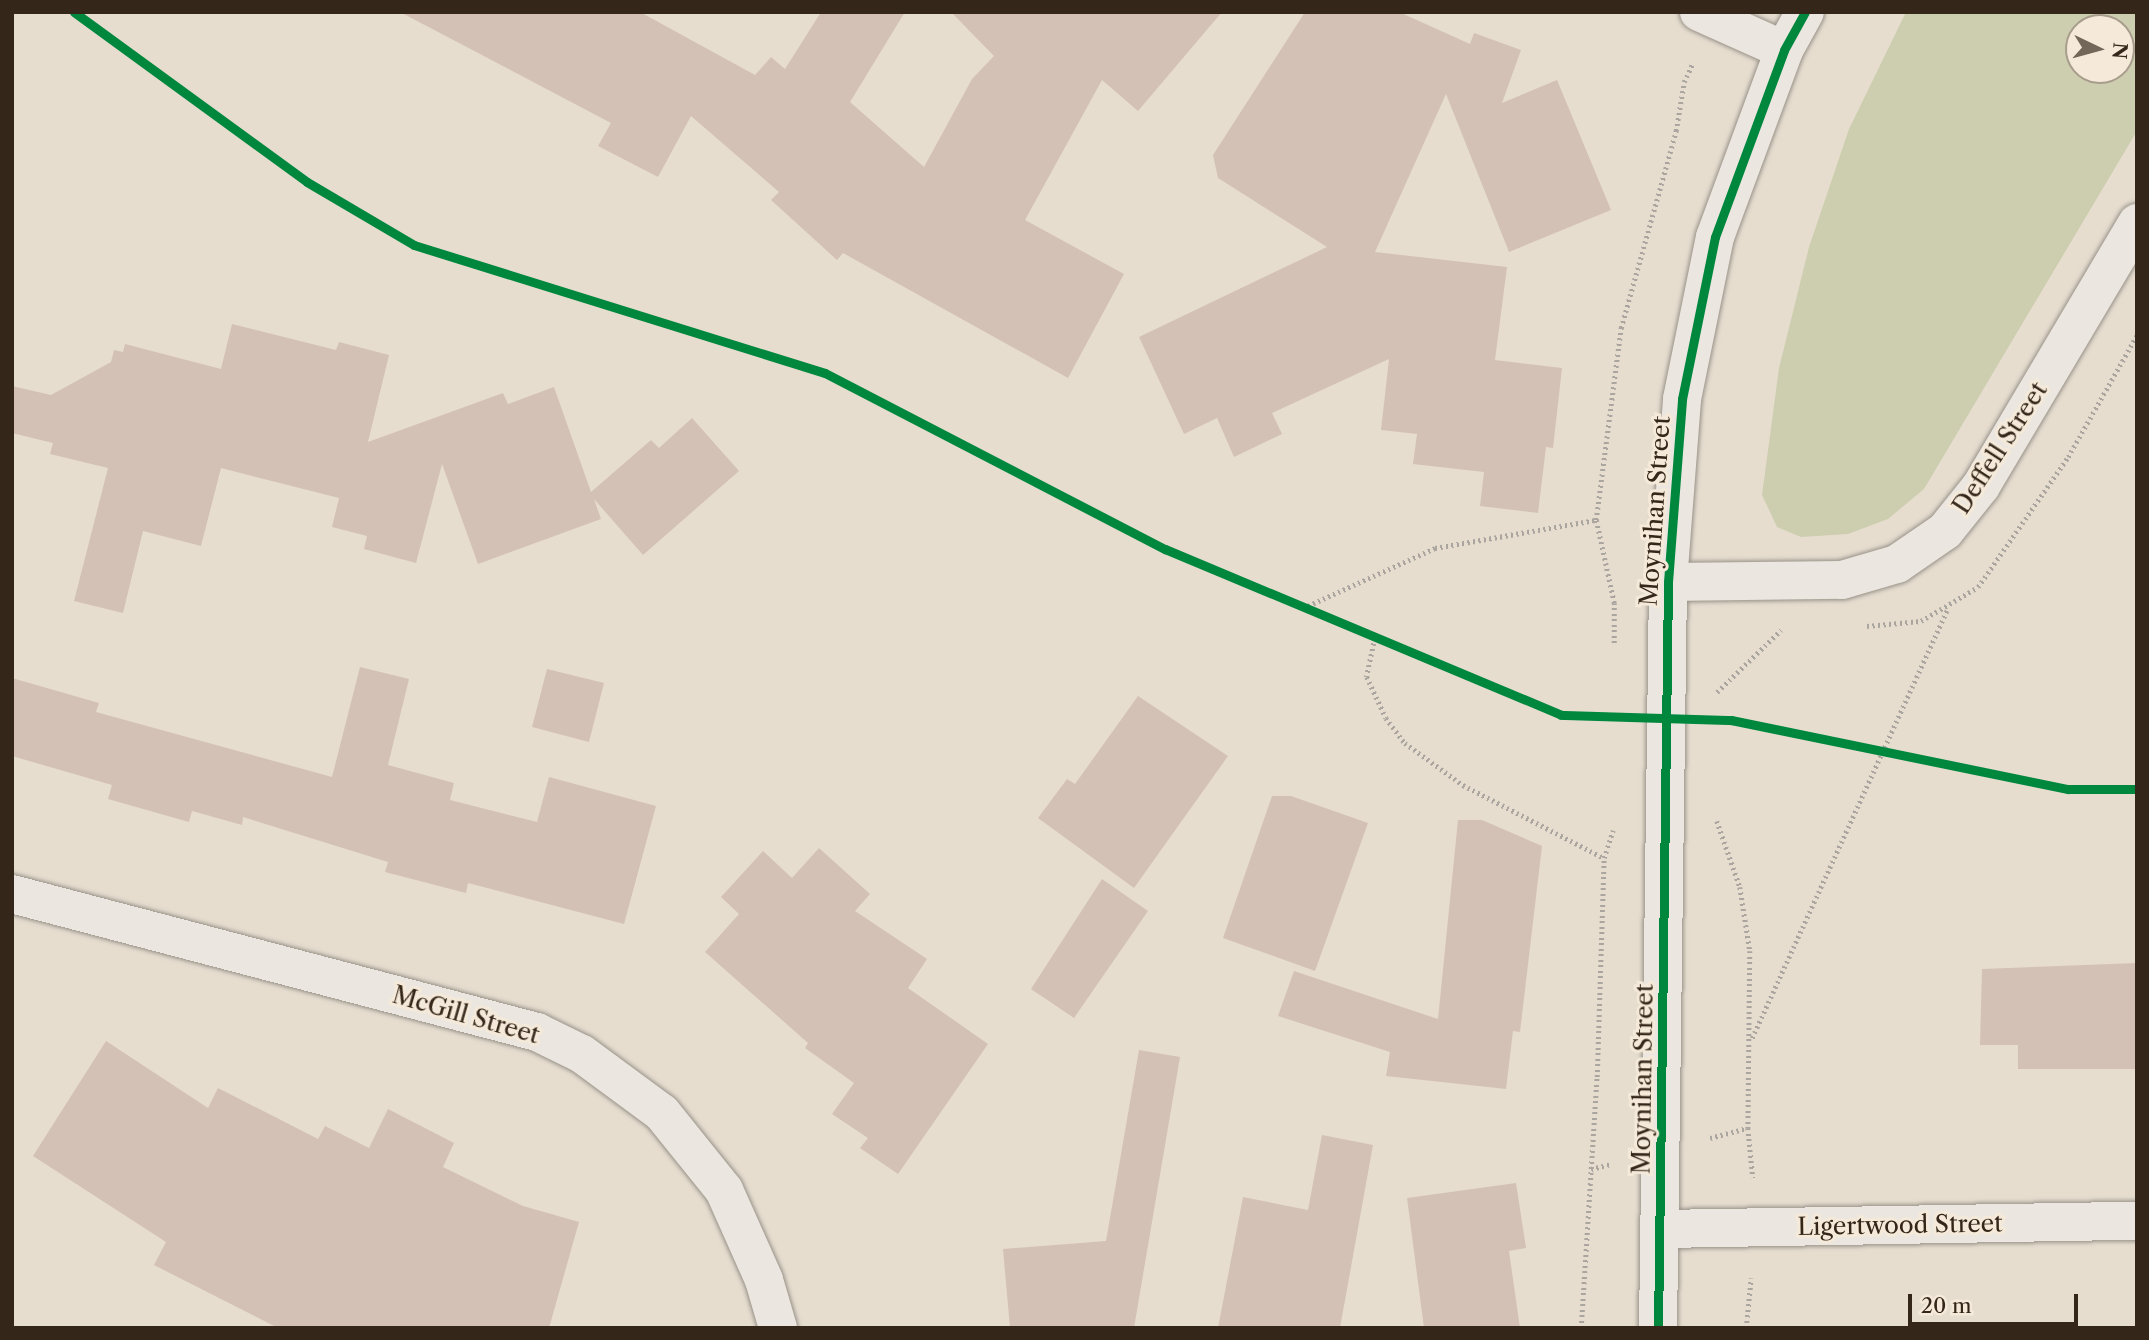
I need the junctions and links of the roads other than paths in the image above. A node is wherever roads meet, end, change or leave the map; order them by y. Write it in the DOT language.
graph roads {
  1 [pos="1699,12"];
  2 [pos="1805,12"];
  3 [pos="1784,50"];
  4 [pos="2137,223"];
  5 [pos="1668,582"];
  6 [pos="12,894"];
  7 [pos="2137,1221"];
  8 [pos="1662,1229"];
  9 [pos="778,1328"];
  10 [pos="1658,1328"];
  1 -- 3 [label="street"];
  2 -- 3 [label="street, Moynihan Street"];
  3 -- 5 [label="street, Moynihan Street"];
  4 -- 5 [label="street, Deffell Street"];
  5 -- 8 [label="street, Moynihan Street"];
  6 -- 9 [label="street, McGill Street"];
  7 -- 8 [label="street, Ligertwood Street"];
  8 -- 10 [label="street, Moynihan Street"];
}
